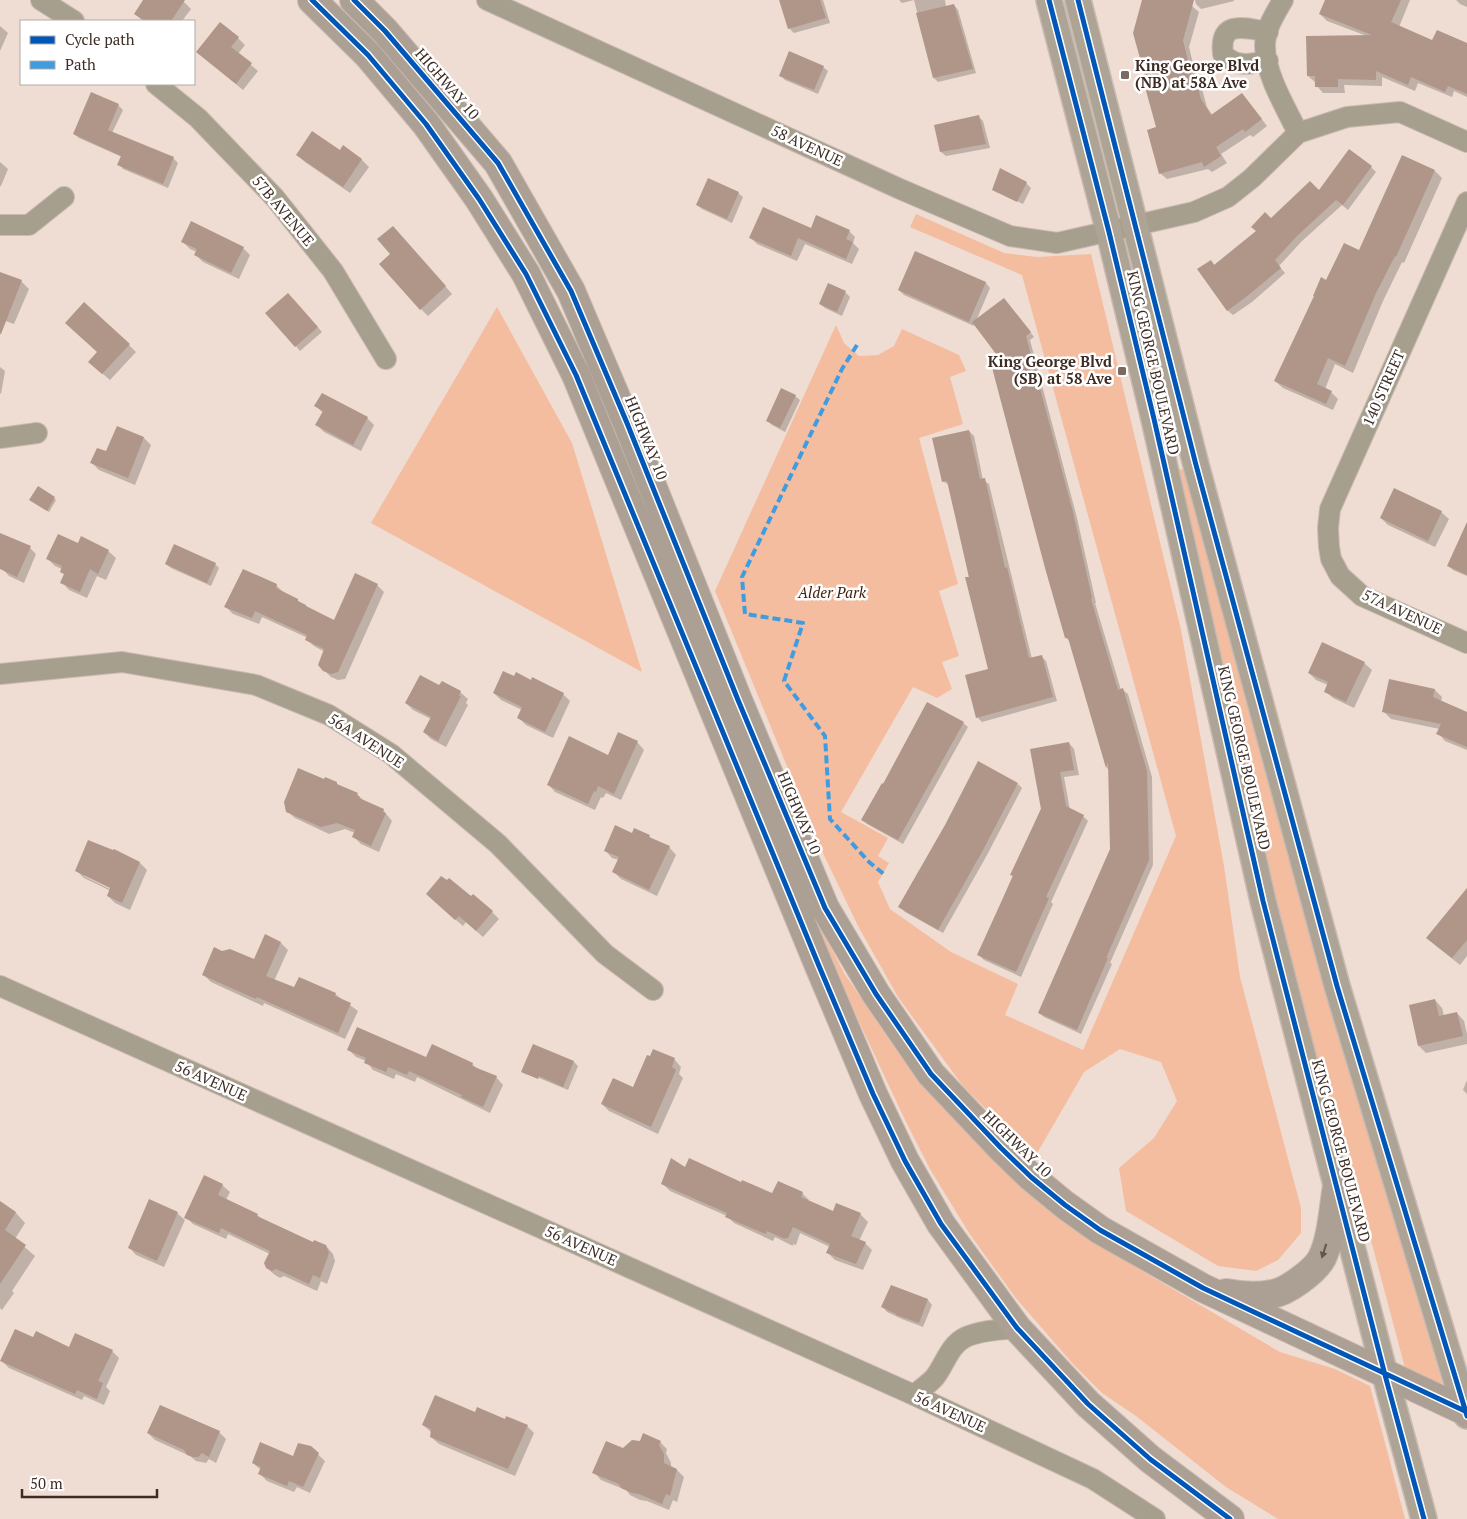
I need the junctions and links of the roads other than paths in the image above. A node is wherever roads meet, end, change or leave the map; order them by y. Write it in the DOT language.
graph roads {
  1 [pos="41,0"];
  2 [pos="312,0"];
  3 [pos="354,0"];
  4 [pos="487,0"];
  5 [pos="1049,0"];
  6 [pos="1078,0"];
  7 [pos="1283,0"];
  8 [pos="72,20"];
  9 [pos="1268,32"];
  10 [pos="1268,61"];
  11 [pos="157,85"];
  12 [pos="1298,133"];
  13 [pos="1467,142"];
  14 [pos="64,197"];
  15 [pos="1467,202"];
  16 [pos="0,225"];
  17 [pos="1136,226"];
  18 [pos="1109,232"];
  19 [pos="386,359"];
  20 [pos="37,433"];
  21 [pos="0,438"];
  22 [pos="1340,576"];
  23 [pos="1467,643"];
  24 [pos="0,674"];
  25 [pos="0,986"];
  26 [pos="653,990"];
  27 [pos="1337,1186"];
  28 [pos="1203,1288"];
  29 [pos="1017,1328"];
  30 [pos="1385,1375"];
  31 [pos="914,1395"];
  32 [pos="1467,1413"];
  33 [pos="1156,1519"];
  34 [pos="1230,1519"];
  35 [pos="1424,1519"];
  1 -- 8 [label="street"];
  2 -- 29 [label="highway"];
  3 -- 28 [label="highway, HIGHWAY 10"];
  4 -- 18 [label="street, 58 AVENUE"];
  5 -- 18 [label="main road, KING GEORGE BOULEVARD"];
  6 -- 17 [label="main road, KING GEORGE BOULEVARD"];
  7 -- 9 [label="street"];
  9 -- 10 [label="street"];
  9 -- 10 [label="street"];
  10 -- 12 [label="street"];
  11 -- 19 [label="street, 57B AVENUE"];
  12 -- 13 [label="street"];
  12 -- 17 [label="street, 58 AVENUE"];
  14 -- 16 [label="street"];
  15 -- 22 [label="street, 140 STREET"];
  17 -- 18 [label="street, 58 AVENUE"];
  17 -- 32 [label="main road, KING GEORGE BOULEVARD"];
  18 -- 27 [label="main road, KING GEORGE BOULEVARD"];
  20 -- 21 [label="street"];
  22 -- 23 [label="street, 57A AVENUE"];
  24 -- 26 [label="street, 56A AVENUE"];
  25 -- 31 [label="street, 56 AVENUE"];
  27 -- 28 [label="highway, one-way"];
  27 -- 30 [label="main road, KING GEORGE BOULEVARD"];
  28 -- 30 [label="highway, HIGHWAY 10"];
  29 -- 31 [label="street"];
  29 -- 34 [label="highway"];
  30 -- 32 [label="highway, HIGHWAY 10"];
  30 -- 35 [label="main road, KING GEORGE BOULEVARD"];
  31 -- 33 [label="street, 56 AVENUE"];
}
